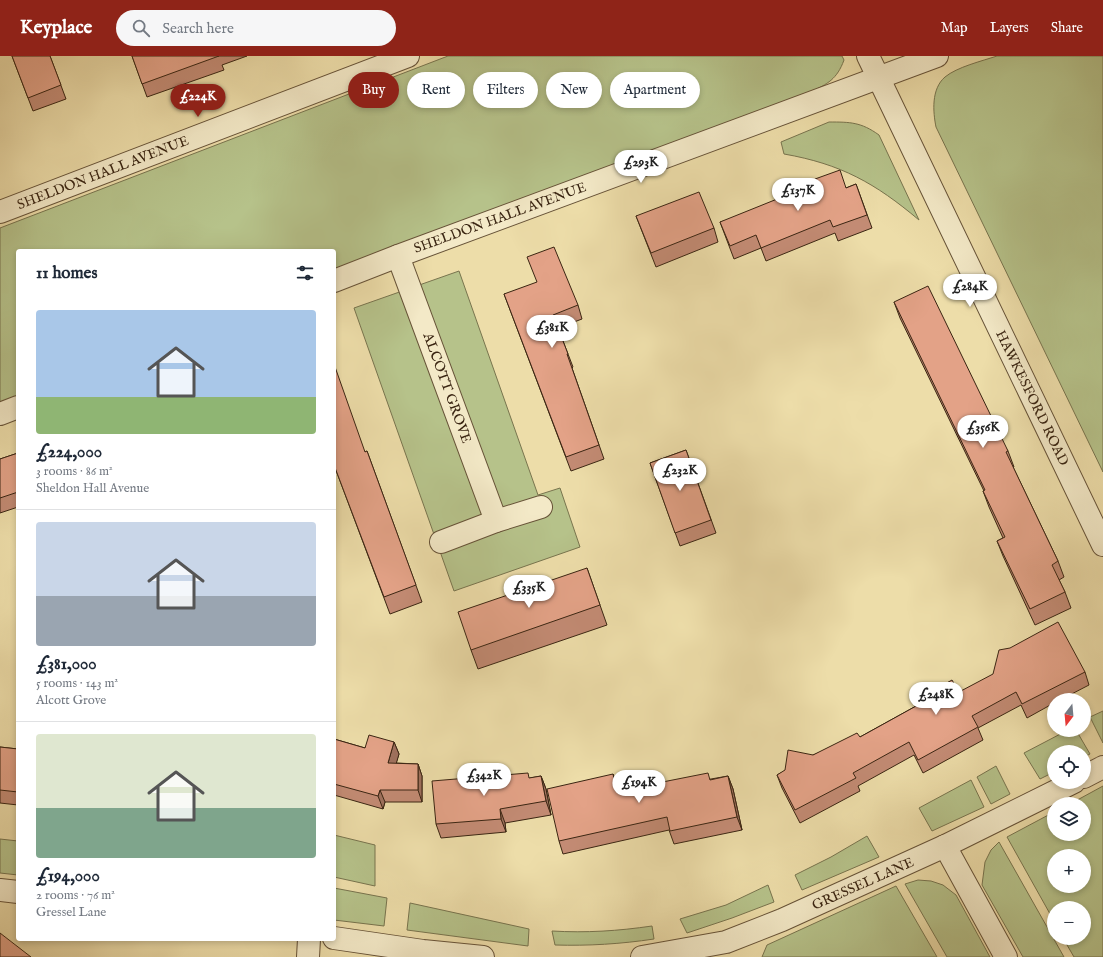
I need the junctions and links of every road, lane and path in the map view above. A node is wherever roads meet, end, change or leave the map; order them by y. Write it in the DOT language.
graph roads {
  1 [pos="408,56"];
  2 [pos="868,56"];
  3 [pos="937,56"];
  4 [pos="878,78"];
  5 [pos="0,212"];
  6 [pos="398,256"];
  7 [pos="336,280"];
  8 [pos="16,408"];
  9 [pos="0,414"];
  10 [pos="541,507"];
  11 [pos="496,521"];
  12 [pos="441,542"];
  13 [pos="1103,545"];
  14 [pos="1103,767"];
  15 [pos="1091,773"];
  16 [pos="1060,789"];
  17 [pos="945,846"];
  18 [pos="0,890"];
  19 [pos="16,892"];
  20 [pos="336,938"];
  21 [pos="309,941"];
  22 [pos="729,950"];
  23 [pos="308,957"];
  24 [pos="483,957"];
  25 [pos="642,957"];
  26 [pos="1006,957"];
  1 -- 5 [label="street, SHELDON HALL AVENUE"];
  2 -- 4 [label="street, HAWKESFORD ROAD"];
  3 -- 4 [label="street, SHELDON HALL AVENUE"];
  4 -- 6 [label="street, SHELDON HALL AVENUE"];
  4 -- 13 [label="street, HAWKESFORD ROAD"];
  6 -- 7 [label="street, SHELDON HALL AVENUE"];
  6 -- 11 [label="street, ALCOTT GROVE"];
  8 -- 9 [label="street"];
  10 -- 11 [label="street"];
  11 -- 12 [label="street"];
  14 -- 15 [label="street"];
  16 -- 17 [label="street, GRESSEL LANE"];
  17 -- 22 [label="street, GRESSEL LANE"];
  17 -- 26 [label="street"];
  18 -- 19 [label="street"];
  20 -- 24 [label="street"];
  21 -- 23 [label="street"];
  22 -- 25 [label="street, GRESSEL LANE"];
}
